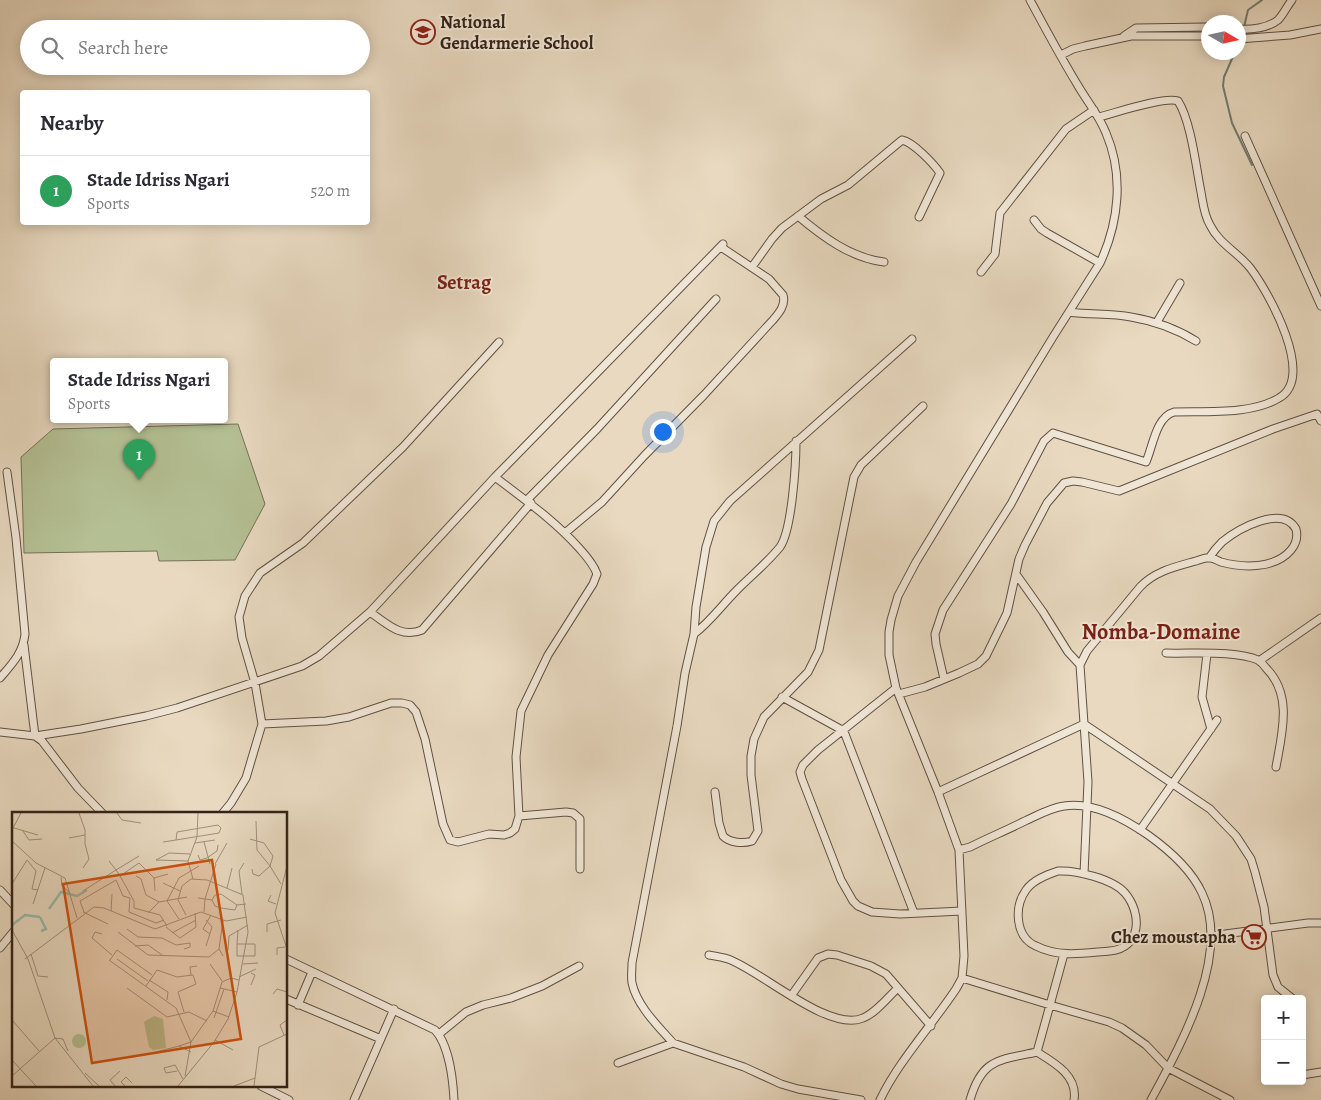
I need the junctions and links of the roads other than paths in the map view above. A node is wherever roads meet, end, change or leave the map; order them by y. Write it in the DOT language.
graph roads {
  1 [pos="1030,0"];
  2 [pos="1292,0"];
  3 [pos="1201,27"];
  4 [pos="1246,29"];
  5 [pos="1321,29"];
  6 [pos="1201,36"];
  7 [pos="1123,37"];
  8 [pos="1246,38"];
  9 [pos="1061,55"];
  10 [pos="1094,110"];
  11 [pos="1099,117"];
  12 [pos="1245,136"];
  13 [pos="798,216"];
  14 [pos="918,217"];
  15 [pos="1034,220"];
  16 [pos="884,262"];
  17 [pos="1100,263"];
  18 [pos="752,267"];
  19 [pos="981,272"];
  20 [pos="1180,282"];
  21 [pos="716,299"];
  22 [pos="1321,306"];
  23 [pos="1069,312"];
  24 [pos="1157,322"];
  25 [pos="912,339"];
  26 [pos="1196,341"];
  27 [pos="499,342"];
  28 [pos="923,406"];
  29 [pos="1320,416"];
  30 [pos="796,441"];
  31 [pos="7,472"];
  32 [pos="496,477"];
  33 [pos="529,501"];
  34 [pos="565,533"];
  35 [pos="1209,558"];
  36 [pos="1016,574"];
  37 [pos="370,612"];
  38 [pos="1321,618"];
  39 [pos="694,634"];
  40 [pos="24,645"];
  41 [pos="1166,653"];
  42 [pos="1207,654"];
  43 [pos="1259,660"];
  44 [pos="1080,665"];
  45 [pos="0,678"];
  46 [pos="944,679"];
  47 [pos="255,682"];
  48 [pos="898,691"];
  49 [pos="782,697"];
  50 [pos="1217,720"];
  51 [pos="262,724"];
  52 [pos="1084,724"];
  53 [pos="1211,729"];
  54 [pos="842,730"];
  55 [pos="0,732"];
  56 [pos="36,736"];
  57 [pos="1276,767"];
  58 [pos="1172,783"];
  59 [pos="715,792"];
  60 [pos="938,792"];
  61 [pos="1088,806"];
  62 [pos="101,812"];
  63 [pos="224,812"];
  64 [pos="519,816"];
  65 [pos="1140,830"];
  66 [pos="959,850"];
  67 [pos="580,869"];
  68 [pos="1084,874"];
  69 [pos="0,890"];
  70 [pos="12,903"];
  71 [pos="962,911"];
  72 [pos="914,913"];
  73 [pos="1321,923"];
  74 [pos="1266,930"];
  75 [pos="12,933"];
  76 [pos="1210,936"];
  77 [pos="0,948"];
  78 [pos="1064,954"];
  79 [pos="709,955"];
  80 [pos="288,960"];
  81 [pos="579,966"];
  82 [pos="312,972"];
  83 [pos="962,978"];
  84 [pos="898,988"];
  85 [pos="1288,995"];
  86 [pos="791,996"];
  87 [pos="288,1000"];
  88 [pos="298,1004"];
  89 [pos="1050,1005"];
  90 [pos="394,1009"];
  91 [pos="931,1026"];
  92 [pos="439,1034"];
  93 [pos="381,1040"];
  94 [pos="673,1043"];
  95 [pos="1037,1052"];
  96 [pos="618,1063"];
  97 [pos="1168,1068"];
  98 [pos="1321,1072"];
  99 [pos="1306,1074"];
  100 [pos="265,1088"];
  101 [pos="289,1100"];
  102 [pos="354,1100"];
  103 [pos="454,1100"];
  104 [pos="861,1100"];
  105 [pos="880,1100"];
  106 [pos="970,1100"];
  107 [pos="1074,1100"];
  108 [pos="1151,1100"];
  109 [pos="1230,1100"];
  1 -- 9 [label="street"];
  2 -- 4 [label="street"];
  3 -- 7 [label="street"];
  5 -- 8 [label="street"];
  6 -- 7 [label="street"];
  7 -- 9 [label="street"];
  9 -- 10 [label="street"];
  10 -- 11 [label="street"];
  10 -- 19 [label="street"];
  11 -- 17 [label="street"];
  11 -- 46 [label="street"];
  12 -- 22 [label="street"];
  13 -- 14 [label="street"];
  13 -- 16 [label="street"];
  13 -- 18 [label="street"];
  15 -- 17 [label="street"];
  17 -- 23 [label="street"];
  18 -- 32 [label="street"];
  18 -- 34 [label="street"];
  20 -- 24 [label="street"];
  21 -- 33 [label="street"];
  23 -- 24 [label="street"];
  23 -- 48 [label="street"];
  24 -- 26 [label="street"];
  25 -- 30 [label="street"];
  27 -- 47 [label="street"];
  28 -- 49 [label="street"];
  29 -- 36 [label="street"];
  30 -- 39 [label="street"];
  30 -- 39 [label="street"];
  31 -- 40 [label="street"];
  32 -- 33 [label="street"];
  32 -- 37 [label="street"];
  33 -- 34 [label="street"];
  33 -- 37 [label="street"];
  34 -- 64 [label="street"];
  35 -- 35 [label="street"];
  35 -- 44 [label="street"];
  36 -- 44 [label="street"];
  36 -- 46 [label="street"];
  37 -- 47 [label="street"];
  38 -- 43 [label="street"];
  39 -- 94 [label="street"];
  40 -- 45 [label="street"];
  40 -- 56 [label="street"];
  41 -- 42 [label="street"];
  42 -- 43 [label="street"];
  42 -- 53 [label="street"];
  43 -- 57 [label="street"];
  44 -- 52 [label="street"];
  46 -- 48 [label="street"];
  47 -- 51 [label="street"];
  47 -- 56 [label="street"];
  48 -- 54 [label="street"];
  48 -- 60 [label="street"];
  49 -- 54 [label="street"];
  49 -- 59 [label="street"];
  50 -- 53 [label="street"];
  51 -- 63 [label="street"];
  51 -- 64 [label="street"];
  52 -- 58 [label="street"];
  52 -- 60 [label="street"];
  52 -- 61 [label="street"];
  53 -- 58 [label="street"];
  54 -- 72 [label="street"];
  54 -- 72 [label="street"];
  55 -- 56 [label="street"];
  56 -- 62 [label="street"];
  58 -- 65 [label="street"];
  58 -- 74 [label="street"];
  60 -- 66 [label="street"];
  61 -- 65 [label="street"];
  61 -- 66 [label="street"];
  61 -- 68 [label="street"];
  64 -- 67 [label="street"];
  65 -- 76 [label="street"];
  66 -- 71 [label="street"];
  68 -- 78 [label="street"];
  68 -- 78 [label="street"];
  69 -- 70 [label="street"];
  71 -- 72 [label="street"];
  71 -- 83 [label="street"];
  73 -- 74 [label="street"];
  74 -- 76 [label="street"];
  74 -- 85 [label="street"];
  75 -- 77 [label="street"];
  76 -- 97 [label="street"];
  78 -- 89 [label="street"];
  79 -- 86 [label="street"];
  80 -- 82 [label="street"];
  81 -- 92 [label="street"];
  82 -- 88 [label="street"];
  82 -- 90 [label="street"];
  83 -- 89 [label="street"];
  83 -- 91 [label="street"];
  84 -- 86 [label="street"];
  84 -- 86 [label="street"];
  84 -- 91 [label="street"];
  87 -- 88 [label="street"];
  88 -- 93 [label="street"];
  89 -- 95 [label="street"];
  89 -- 97 [label="street"];
  90 -- 92 [label="street"];
  90 -- 93 [label="street"];
  91 -- 105 [label="street"];
  92 -- 103 [label="street"];
  93 -- 102 [label="street"];
  94 -- 96 [label="street"];
  94 -- 104 [label="street"];
  95 -- 106 [label="street"];
  95 -- 107 [label="street"];
  97 -- 108 [label="street"];
  97 -- 109 [label="street"];
  98 -- 99 [label="street"];
  100 -- 101 [label="street"];
}
